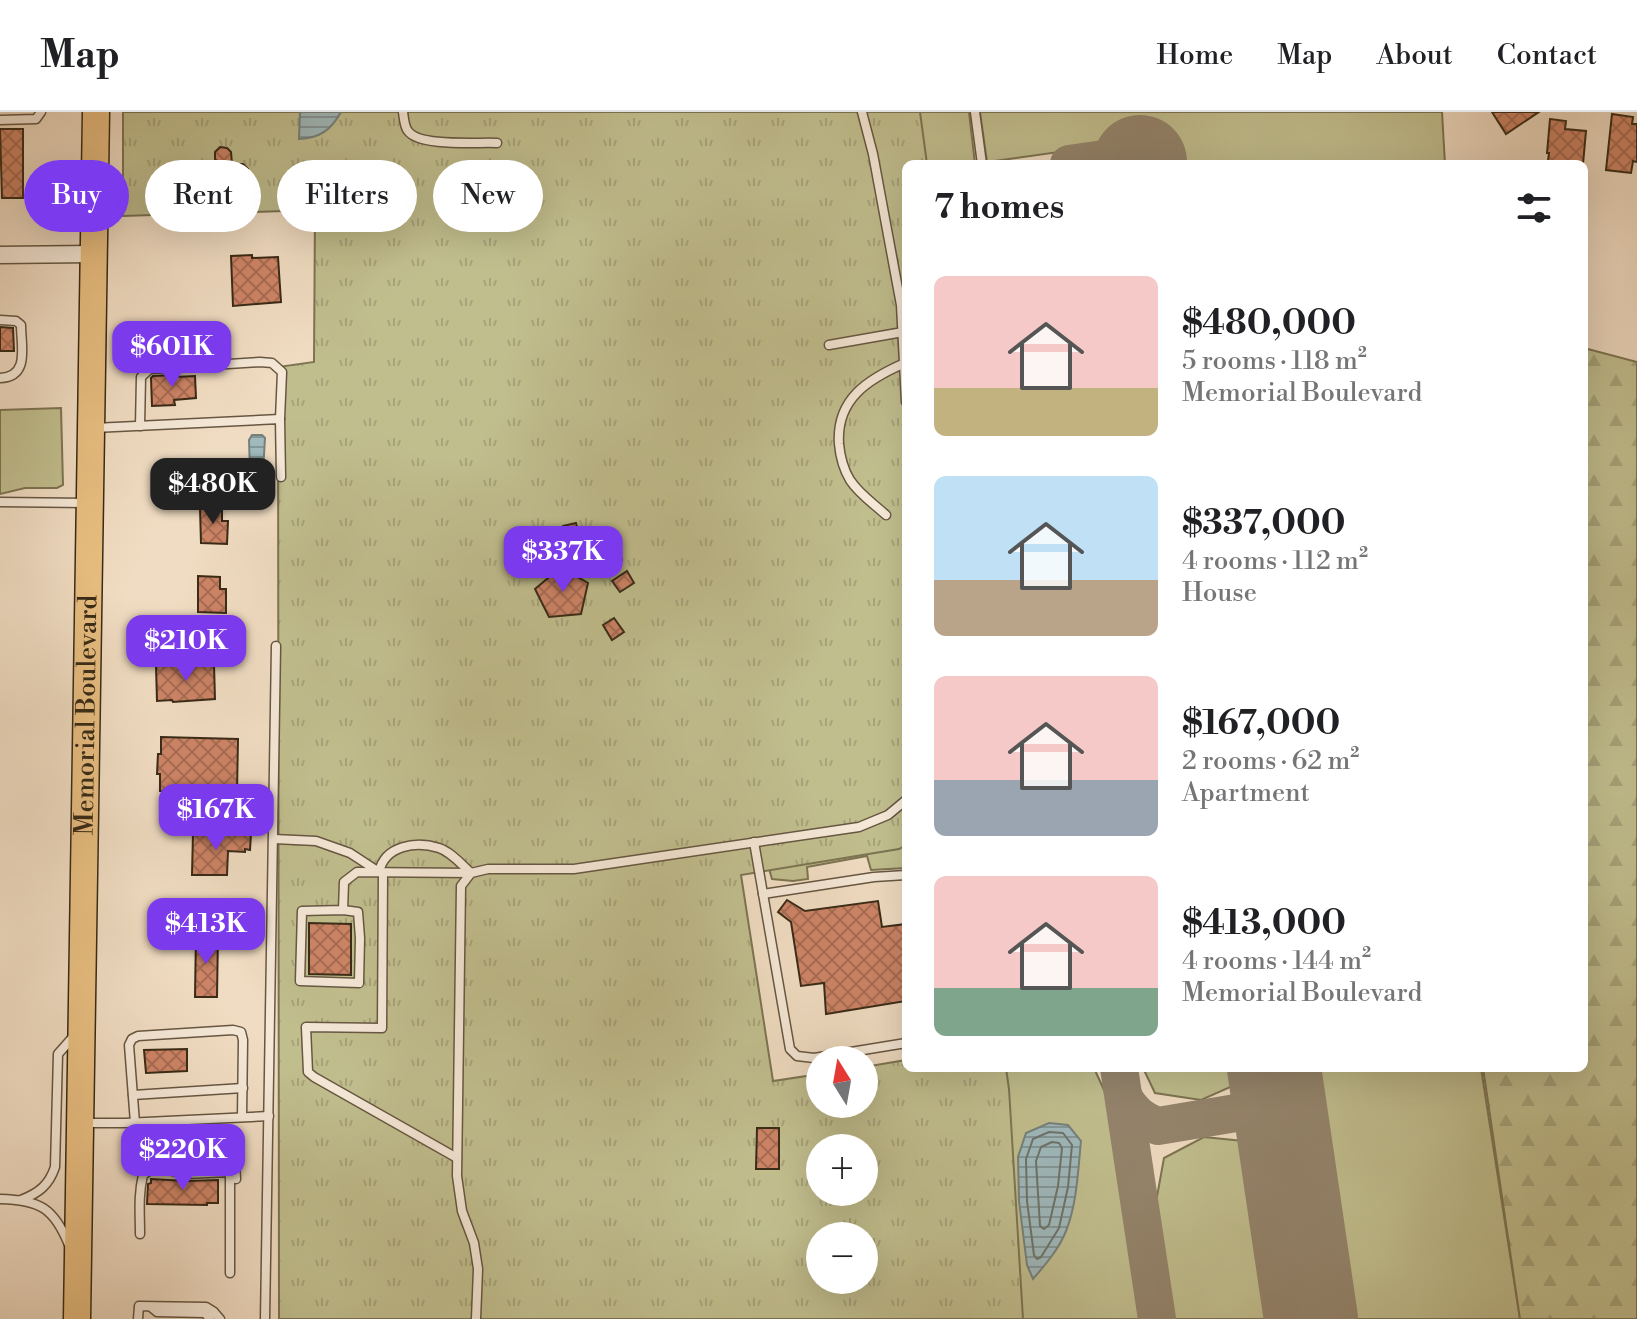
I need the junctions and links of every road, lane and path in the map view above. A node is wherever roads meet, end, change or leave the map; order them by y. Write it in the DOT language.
graph roads {
  1 [pos="41,112"];
  2 [pos="96,112"];
  3 [pos="403,112"];
  4 [pos="862,112"];
  5 [pos="975,112"];
  6 [pos="0,120"];
  7 [pos="497,143"];
  8 [pos="981,160"];
  9 [pos="92,254"];
  10 [pos="0,255"];
  11 [pos="902,318"];
  12 [pos="0,320"];
  13 [pos="902,332"];
  14 [pos="829,345"];
  15 [pos="902,364"];
  16 [pos="0,378"];
  17 [pos="280,419"];
  18 [pos="140,426"];
  19 [pos="90,428"];
  20 [pos="281,477"];
  21 [pos="0,502"];
  22 [pos="89,503"];
  23 [pos="886,515"];
  24 [pos="276,646"];
  25 [pos="902,803"];
  26 [pos="274,839"];
  27 [pos="754,842"];
  28 [pos="381,872"];
  29 [pos="471,873"];
  30 [pos="902,875"];
  31 [pos="763,894"];
  32 [pos="343,910"];
  33 [pos="81,1028"];
  34 [pos="902,1044"];
  35 [pos="243,1088"];
  36 [pos="133,1095"];
  37 [pos="269,1116"];
  38 [pos="242,1117"];
  39 [pos="79,1123"];
  40 [pos="135,1123"];
  41 [pos="457,1158"];
  42 [pos="0,1199"];
  43 [pos="21,1200"];
  44 [pos="140,1234"];
  45 [pos="77,1265"];
  46 [pos="230,1273"];
  47 [pos="144,1306"];
  48 [pos="77,1319"];
  49 [pos="138,1319"];
  50 [pos="210,1319"];
  51 [pos="220,1319"];
  52 [pos="265,1319"];
  53 [pos="476,1319"];
  1 -- 6 [label="lane"];
  2 -- 9 [label="main road, Memorial Boulevard"];
  3 -- 7 [label="lane"];
  4 -- 11 [label="lane"];
  5 -- 8 [label="lane"];
  9 -- 10 [label="street"];
  9 -- 19 [label="main road, Memorial Boulevard"];
  12 -- 16 [label="lane"];
  13 -- 14 [label="lane"];
  15 -- 23 [label="lane"];
  17 -- 18 [label="lane"];
  17 -- 18 [label="lane"];
  17 -- 20 [label="lane"];
  18 -- 19 [label="lane"];
  19 -- 22 [label="main road, Memorial Boulevard"];
  21 -- 22 [label="lane"];
  22 -- 33 [label="main road, Memorial Boulevard"];
  24 -- 26 [label="lane"];
  25 -- 27 [label="lane"];
  26 -- 28 [label="lane"];
  26 -- 37 [label="lane"];
  27 -- 29 [label="lane"];
  27 -- 31 [label="lane"];
  28 -- 29 [label="lane"];
  28 -- 29 [label="lane"];
  28 -- 32 [label="lane"];
  28 -- 41 [label="lane"];
  29 -- 41 [label="lane"];
  30 -- 31 [label="lane"];
  31 -- 34 [label="lane"];
  32 -- 32 [label="lane"];
  33 -- 39 [label="main road, Memorial Boulevard"];
  33 -- 43 [label="lane"];
  35 -- 36 [label="lane"];
  35 -- 36 [label="lane"];
  35 -- 38 [label="lane"];
  36 -- 40 [label="lane"];
  37 -- 38 [label="lane"];
  37 -- 52 [label="lane"];
  38 -- 40 [label="lane"];
  39 -- 40 [label="lane"];
  39 -- 45 [label="main road, Memorial Boulevard"];
  41 -- 53 [label="lane"];
  42 -- 43 [label="lane"];
  43 -- 45 [label="lane"];
  44 -- 46 [label="lane"];
  45 -- 48 [label="main road, Memorial Boulevard"];
  47 -- 49 [label="lane"];
  47 -- 50 [label="lane"];
  47 -- 51 [label="lane"];
}
